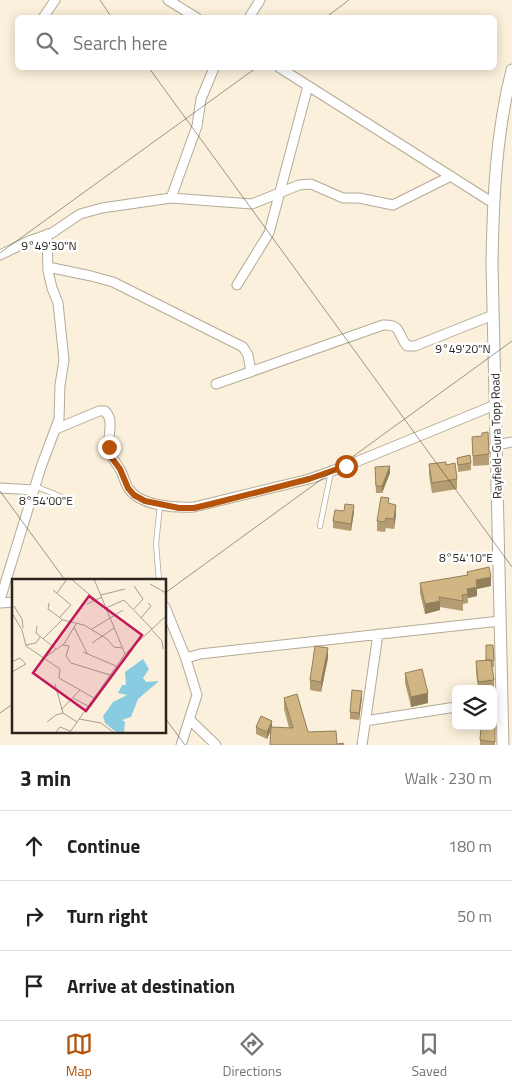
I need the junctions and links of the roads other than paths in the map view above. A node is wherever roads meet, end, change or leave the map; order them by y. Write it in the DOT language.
graph roads {
  1 [pos="55,0"];
  2 [pos="168,0"];
  3 [pos="260,0"];
  4 [pos="45,15"];
  5 [pos="192,15"];
  6 [pos="251,15"];
  7 [pos="213,70"];
  8 [pos="283,70"];
  9 [pos="512,70"];
  10 [pos="308,86"];
  11 [pos="451,176"];
  12 [pos="279,193"];
  13 [pos="171,198"];
  14 [pos="493,203"];
  15 [pos="47,234"];
  16 [pos="0,255"];
  17 [pos="48,267"];
  18 [pos="237,285"];
  19 [pos="493,314"];
  20 [pos="251,372"];
  21 [pos="216,384"];
  22 [pos="496,404"];
  23 [pos="56,429"];
  24 [pos="512,442"];
  25 [pos="496,445"];
  26 [pos="331,472"];
  27 [pos="0,488"];
  28 [pos="35,488"];
  29 [pos="69,500"];
  30 [pos="160,505"];
  31 [pos="320,526"];
  32 [pos="159,579"];
  33 [pos="0,602"];
  34 [pos="166,609"];
  35 [pos="500,621"];
  36 [pos="378,634"];
  37 [pos="185,656"];
  38 [pos="498,701"];
  39 [pos="452,708"];
  40 [pos="190,720"];
  41 [pos="365,721"];
  42 [pos="181,745"];
  43 [pos="216,745"];
  44 [pos="362,745"];
  45 [pos="503,745"];
  1 -- 4 [label="street"];
  2 -- 5 [label="street"];
  3 -- 6 [label="street"];
  7 -- 13 [label="street"];
  8 -- 10 [label="street"];
  9 -- 14 [label="street, Rayfield-Gura Topp Road"];
  10 -- 11 [label="street"];
  10 -- 12 [label="street"];
  11 -- 12 [label="street"];
  11 -- 14 [label="street"];
  12 -- 13 [label="street"];
  12 -- 18 [label="street"];
  13 -- 15 [label="street"];
  14 -- 19 [label="street, Rayfield-Gura Topp Road"];
  15 -- 16 [label="street"];
  15 -- 17 [label="street"];
  17 -- 20 [label="street"];
  17 -- 23 [label="street"];
  19 -- 20 [label="street"];
  19 -- 22 [label="street, Rayfield-Gura Topp Road"];
  20 -- 21 [label="street"];
  22 -- 25 [label="street, Rayfield-Gura Topp Road"];
  22 -- 26 [label="street"];
  23 -- 28 [label="street"];
  23 -- 30 [label="street"];
  24 -- 25 [label="street"];
  25 -- 35 [label="street, Rayfield-Gura Topp Road"];
  26 -- 30 [label="street"];
  26 -- 31 [label="lane"];
  27 -- 28 [label="street"];
  28 -- 29 [label="lane"];
  28 -- 33 [label="street"];
  30 -- 32 [label="lane"];
  34 -- 37 [label="street"];
  35 -- 36 [label="street"];
  35 -- 38 [label="street, Rayfield-Gura Topp Road"];
  36 -- 37 [label="street"];
  36 -- 41 [label="street"];
  37 -- 40 [label="street"];
  38 -- 45 [label="street, Rayfield-Gura Topp Road"];
  39 -- 41 [label="street"];
  40 -- 42 [label="street"];
  40 -- 43 [label="street"];
  41 -- 44 [label="street"];
}
